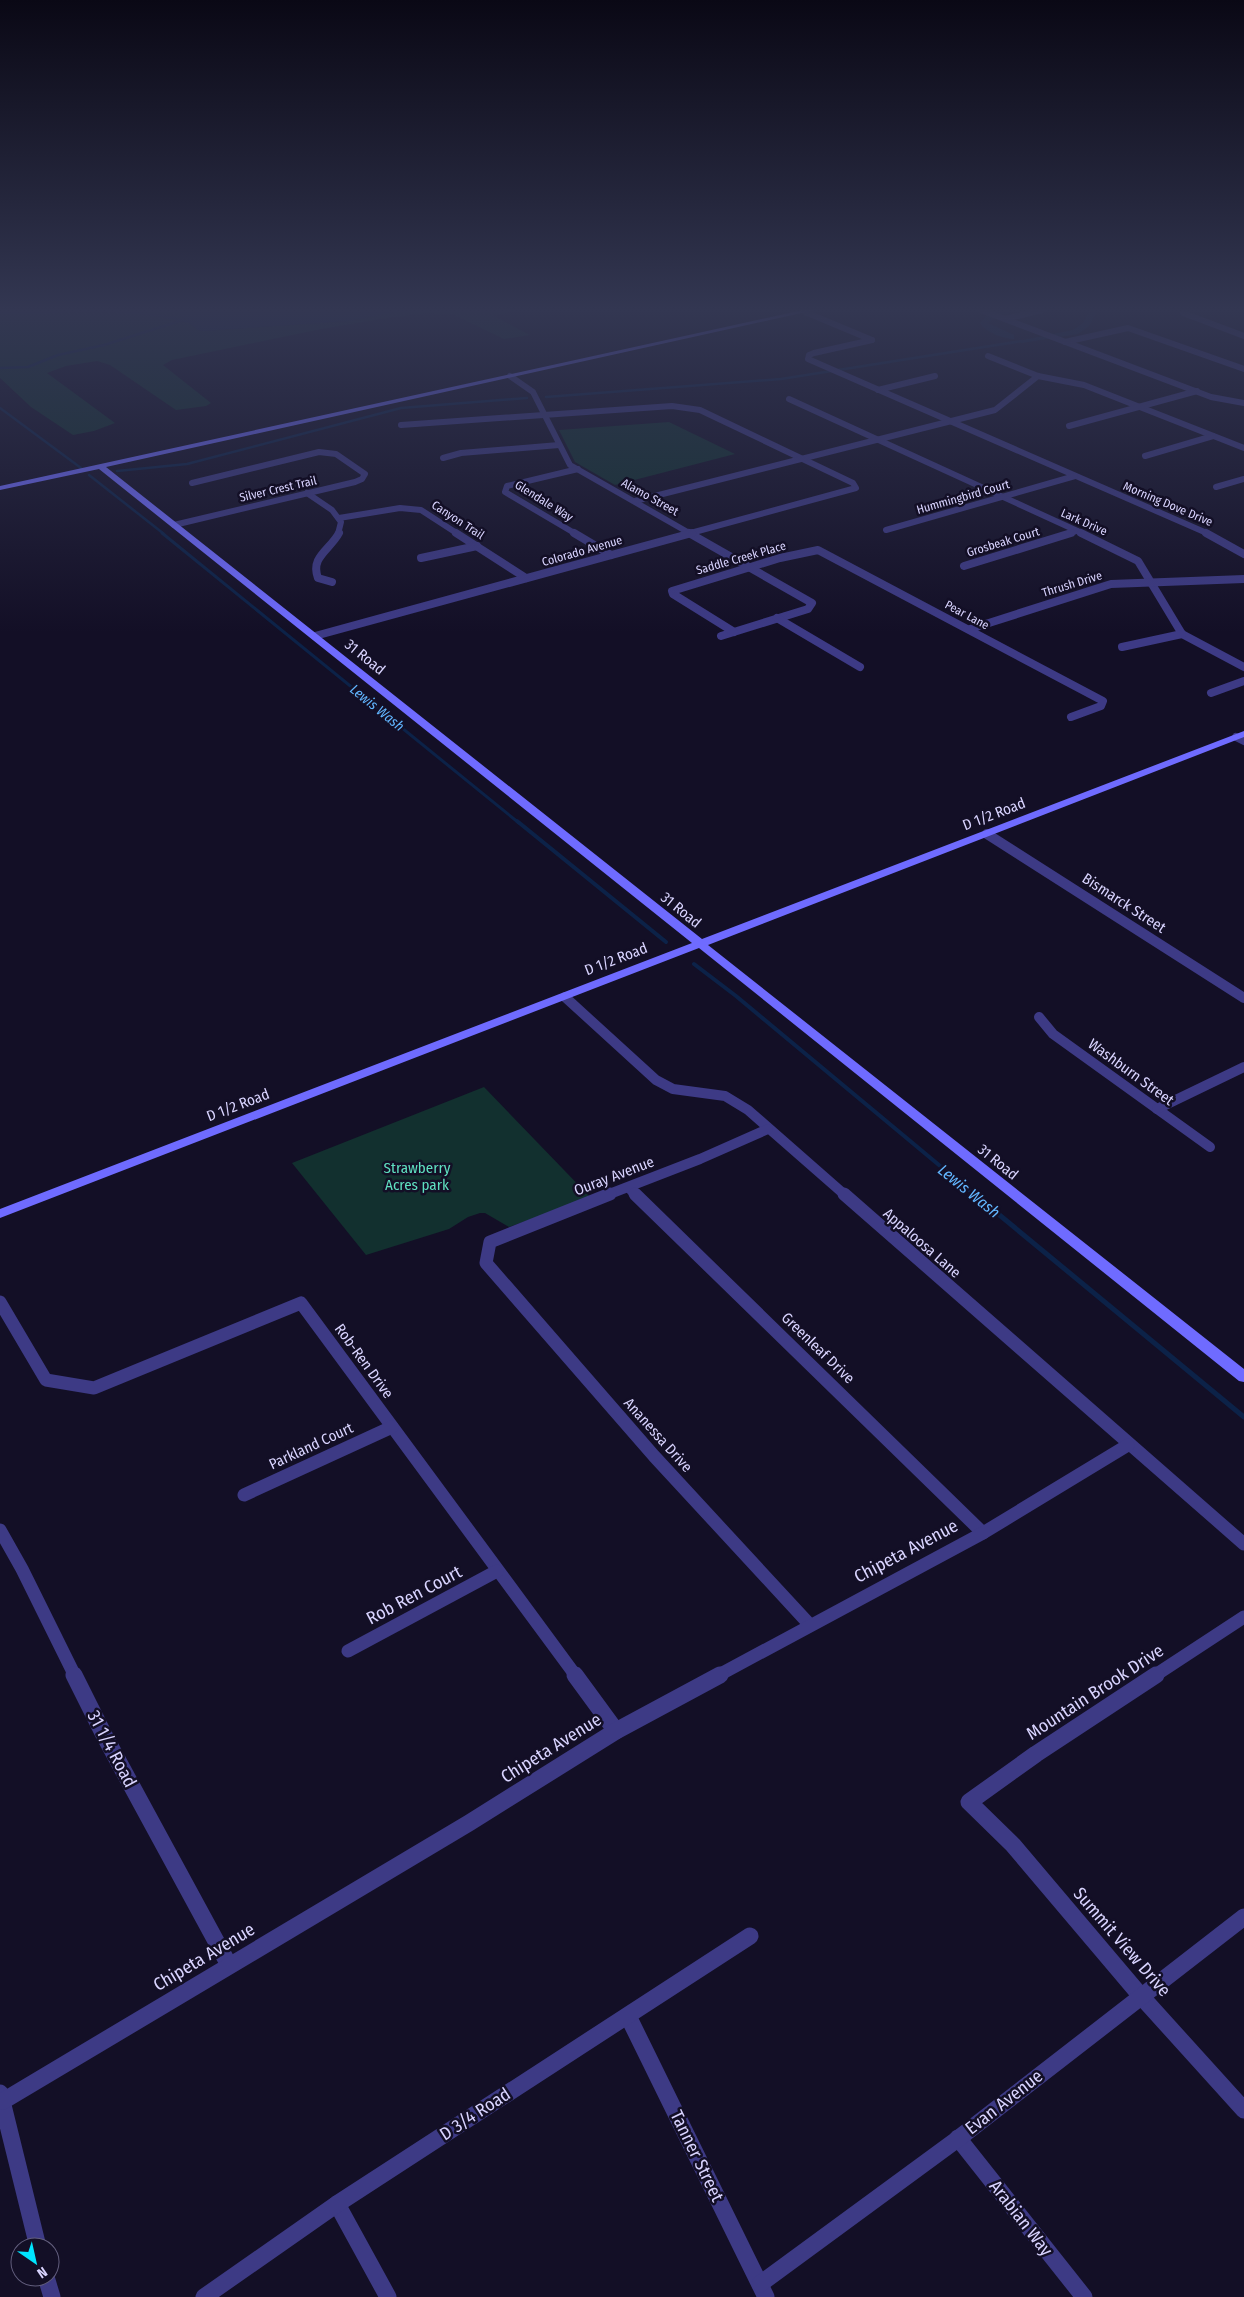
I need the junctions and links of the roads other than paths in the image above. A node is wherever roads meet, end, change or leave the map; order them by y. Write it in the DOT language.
graph roads {
  1 [pos="322,417"];
  2 [pos="513,417"];
  3 [pos="545,417"];
  4 [pos="715,417"];
  5 [pos="828,417"];
  6 [pos="942,417"];
  7 [pos="966,417"];
  8 [pos="1105,417"];
  9 [pos="1165,417"];
  10 [pos="951,421"];
  11 [pos="401,425"];
  12 [pos="1069,426"];
  13 [pos="1213,436"];
  14 [pos="878,440"];
  15 [pos="559,445"];
  16 [pos="1244,448"];
  17 [pos="1145,456"];
  18 [pos="442,458"];
  19 [pos="801,458"];
  20 [pos="100,466"];
  21 [pos="578,469"];
  22 [pos="1075,476"];
  23 [pos="1244,480"];
  24 [pos="192,483"];
  25 [pos="1216,487"];
  26 [pos="0,488"];
  27 [pos="308,493"];
  28 [pos="1001,498"];
  29 [pos="635,502"];
  30 [pos="339,518"];
  31 [pos="174,525"];
  32 [pos="886,530"];
  33 [pos="1077,531"];
  34 [pos="690,533"];
  35 [pos="477,546"];
  36 [pos="818,550"];
  37 [pos="1244,554"];
  38 [pos="610,555"];
  39 [pos="421,558"];
  40 [pos="964,566"];
  41 [pos="750,567"];
  42 [pos="526,578"];
  43 [pos="1244,579"];
  44 [pos="332,582"];
  45 [pos="1151,582"];
  46 [pos="777,618"];
  47 [pos="970,629"];
  48 [pos="734,632"];
  49 [pos="1182,634"];
  50 [pos="315,636"];
  51 [pos="721,636"];
  52 [pos="1122,647"];
  53 [pos="860,667"];
  54 [pos="1244,667"];
  55 [pos="1244,681"];
  56 [pos="1211,693"];
  57 [pos="1071,717"];
  58 [pos="1241,738"];
  59 [pos="987,834"];
  60 [pos="700,944"];
  61 [pos="565,997"];
  62 [pos="1244,998"];
  63 [pos="1039,1017"];
  64 [pos="1244,1067"];
  65 [pos="1157,1109"];
  66 [pos="768,1129"];
  67 [pos="1210,1147"];
  68 [pos="629,1188"];
  69 [pos="0,1214"];
  70 [pos="486,1263"];
  71 [pos="0,1302"];
  72 [pos="1244,1377"];
  73 [pos="392,1427"];
  74 [pos="1128,1444"];
  75 [pos="244,1495"];
  76 [pos="0,1530"];
  77 [pos="983,1533"];
  78 [pos="1244,1544"];
  79 [pos="497,1571"];
  80 [pos="1244,1617"];
  81 [pos="810,1625"];
  82 [pos="348,1651"];
  83 [pos="616,1731"];
  84 [pos="969,1802"];
  85 [pos="1244,1917"];
  86 [pos="750,1936"];
  87 [pos="229,1965"];
  88 [pos="1140,1995"];
  89 [pos="628,2016"];
  90 [pos="2,2097"];
  91 [pos="1244,2110"];
  92 [pos="958,2138"];
  93 [pos="337,2204"];
  94 [pos="36,2237"];
  95 [pos="763,2290"];
  96 [pos="204,2297"];
  97 [pos="388,2297"];
  98 [pos="1084,2297"];
  1 -- 20 [label="street"];
  2 -- 11 [label="street"];
  3 -- 15 [label="street, Alamo Street"];
  4 -- 19 [label="street"];
  5 -- 14 [label="street, Lark Drive"];
  6 -- 10 [label="street, Morning Dove Drive"];
  7 -- 10 [label="street"];
  8 -- 12 [label="street"];
  9 -- 13 [label="street"];
  10 -- 14 [label="street"];
  10 -- 22 [label="street, Morning Dove Drive"];
  13 -- 16 [label="street"];
  13 -- 17 [label="street"];
  14 -- 19 [label="street"];
  14 -- 28 [label="street, Lark Drive"];
  15 -- 18 [label="street"];
  15 -- 21 [label="street, Alamo Street"];
  19 -- 29 [label="street"];
  19 -- 34 [label="street, Colorado Avenue"];
  20 -- 26 [label="street"];
  20 -- 31 [label="street, 31 Road"];
  21 -- 29 [label="street, Alamo Street"];
  21 -- 38 [label="street, Glendale Way"];
  22 -- 28 [label="street, Hummingbird Court"];
  22 -- 37 [label="street, Morning Dove Drive"];
  23 -- 25 [label="street"];
  24 -- 27 [label="street, Silver Crest Trail"];
  27 -- 30 [label="street"];
  27 -- 31 [label="street, Silver Crest Trail"];
  28 -- 32 [label="street, Hummingbird Court"];
  28 -- 33 [label="street, Lark Drive"];
  29 -- 34 [label="street, Alamo Street"];
  30 -- 35 [label="street, Canyon Trail"];
  30 -- 44 [label="street"];
  31 -- 50 [label="street, 31 Road"];
  33 -- 40 [label="street, Grosbeak Court"];
  33 -- 45 [label="street, Lark Drive"];
  34 -- 38 [label="street, Colorado Avenue"];
  34 -- 41 [label="street, Alamo Street"];
  35 -- 39 [label="street"];
  35 -- 42 [label="street, Canyon Trail"];
  36 -- 41 [label="street, Saddle Creek Place"];
  36 -- 47 [label="street, Pear Lane"];
  38 -- 42 [label="street, Colorado Avenue"];
  41 -- 46 [label="street, Alamo Street"];
  41 -- 48 [label="street, Saddle Creek Place"];
  42 -- 50 [label="street, Colorado Avenue"];
  43 -- 45 [label="street, Thrush Drive"];
  45 -- 47 [label="street, Thrush Drive"];
  45 -- 49 [label="street, Lark Drive"];
  46 -- 48 [label="street"];
  46 -- 53 [label="street"];
  47 -- 57 [label="street, Pear Lane"];
  48 -- 51 [label="street"];
  49 -- 52 [label="street"];
  49 -- 54 [label="street"];
  50 -- 60 [label="street, 31 Road"];
  55 -- 56 [label="street"];
  58 -- 59 [label="street, D 1/2 Road"];
  59 -- 60 [label="street, D 1/2 Road"];
  59 -- 62 [label="street, Bismarck Street"];
  60 -- 61 [label="street, D 1/2 Road"];
  60 -- 72 [label="street, 31 Road"];
  61 -- 66 [label="street, Appaloosa Lane"];
  61 -- 69 [label="street, D 1/2 Road"];
  63 -- 65 [label="street, Washburn Street"];
  64 -- 65 [label="street"];
  65 -- 67 [label="street, Washburn Street"];
  66 -- 68 [label="street, Ouray Avenue"];
  66 -- 74 [label="street, Appaloosa Lane"];
  68 -- 70 [label="street, Ouray Avenue"];
  68 -- 77 [label="street, Greenleaf Drive"];
  70 -- 81 [label="street, Ananessa Drive"];
  71 -- 73 [label="street, Rob-Ren Drive"];
  73 -- 75 [label="street, Parkland Court"];
  73 -- 79 [label="street, Rob-Ren Drive"];
  74 -- 77 [label="street, Chipeta Avenue"];
  74 -- 78 [label="street, Appaloosa Lane"];
  76 -- 87 [label="street, 31 1/4 Road"];
  77 -- 81 [label="street, Chipeta Avenue"];
  79 -- 82 [label="street, Rob Ren Court"];
  79 -- 83 [label="street, Rob-Ren Drive"];
  80 -- 84 [label="street, Mountain Brook Drive"];
  81 -- 83 [label="street, Chipeta Avenue"];
  83 -- 87 [label="street, Chipeta Avenue"];
  84 -- 88 [label="street, Summit View Drive"];
  85 -- 88 [label="street, Evan Avenue"];
  86 -- 89 [label="street, D 3/4 Road"];
  87 -- 90 [label="street, Chipeta Avenue"];
  88 -- 91 [label="street, Summit View Drive"];
  88 -- 92 [label="street, Evan Avenue"];
  89 -- 93 [label="street, D 3/4 Road"];
  89 -- 95 [label="street, Tanner Street"];
  90 -- 94 [label="street"];
  92 -- 95 [label="street, Evan Avenue"];
  92 -- 98 [label="street, Arabian Way"];
  93 -- 96 [label="street, D 3/4 Road"];
  93 -- 97 [label="street"];
}
